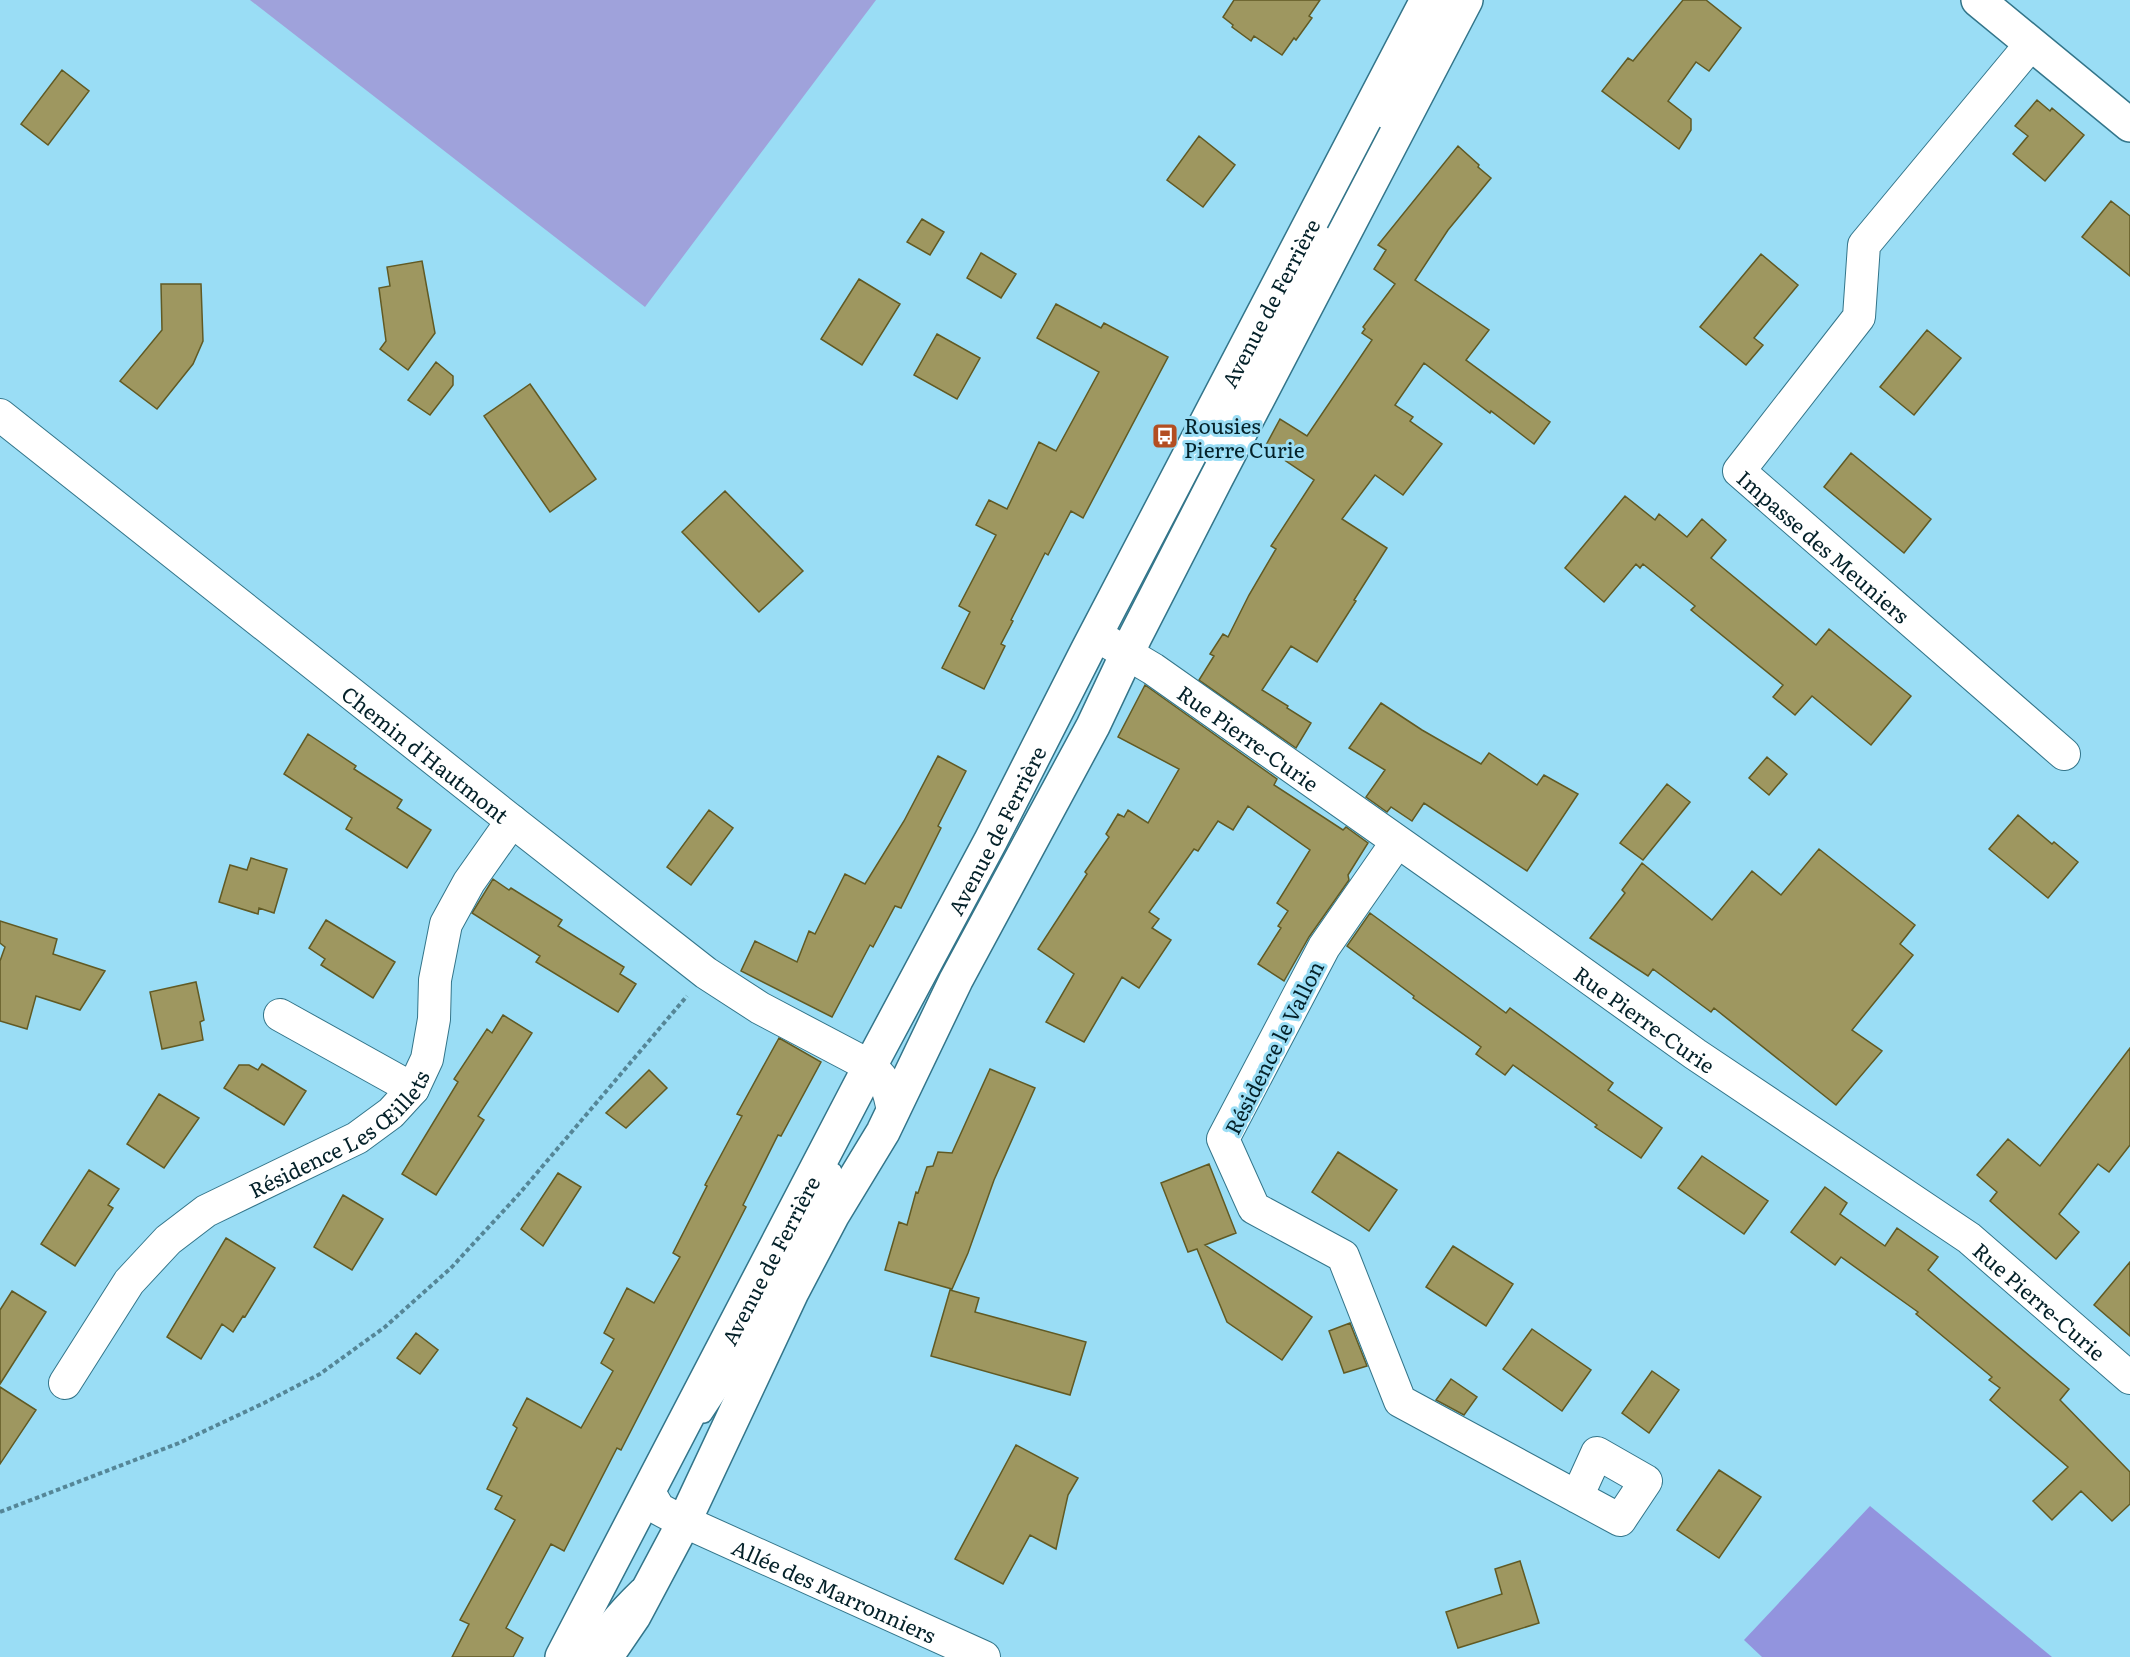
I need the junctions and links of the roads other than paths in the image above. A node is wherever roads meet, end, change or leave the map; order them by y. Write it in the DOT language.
graph roads {
  1 [pos="1427,0"];
  2 [pos="1446,0"];
  3 [pos="1466,0"];
  4 [pos="1978,0"];
  5 [pos="2031,44"];
  6 [pos="2130,125"];
  7 [pos="1377,131"];
  8 [pos="1330,222"];
  9 [pos="0,415"];
  10 [pos="1203,470"];
  11 [pos="1138,597"];
  12 [pos="1092,643"];
  13 [pos="1138,653"];
  14 [pos="1052,754"];
  15 [pos="2064,754"];
  16 [pos="512,821"];
  17 [pos="1397,842"];
  18 [pos="918,1008"];
  19 [pos="280,1015"];
  20 [pos="889,1073"];
  21 [pos="413,1089"];
  22 [pos="840,1158"];
  23 [pos="2130,1378"];
  24 [pos="65,1383"];
  25 [pos="649,1492"];
  26 [pos="1577,1497"];
  27 [pos="678,1519"];
  28 [pos="628,1532"];
  29 [pos="660,1566"];
  30 [pos="562,1657"];
  31 [pos="582,1657"];
  32 [pos="606,1657"];
  33 [pos="984,1657"];
  1 -- 12 [label="main road, Avenue de Ferrière"];
  2 -- 7 [label="lane"];
  3 -- 13 [label="main road, Avenue de Ferrière"];
  4 -- 5 [label="main road"];
  5 -- 6 [label="main road"];
  5 -- 15 [label="street, Impasse des Meuniers"];
  8 -- 10 [label="lane"];
  9 -- 16 [label="street, Chemin d'Hautmont"];
  11 -- 13 [label="lane"];
  12 -- 13 [label="street, Rue Pierre-Curie"];
  12 -- 14 [label="lane"];
  12 -- 20 [label="main road, Avenue de Ferrière"];
  13 -- 17 [label="street, Rue Pierre-Curie"];
  13 -- 20 [label="main road, Avenue de Ferrière"];
  16 -- 20 [label="street, Chemin d'Hautmont"];
  16 -- 21 [label="street, Résidence Les Œillets"];
  17 -- 23 [label="street, Rue Pierre-Curie"];
  17 -- 26 [label="street, Résidence le Vallon"];
  18 -- 20 [label="lane"];
  19 -- 21 [label="street"];
  20 -- 25 [label="main road, Avenue de Ferrière"];
  20 -- 27 [label="main road, Avenue de Ferrière"];
  21 -- 24 [label="street, Résidence Les Œillets"];
  22 -- 25 [label="lane"];
  25 -- 27 [label="street, Allée des Marronniers"];
  25 -- 28 [label="main road, Avenue de Ferrière"];
  27 -- 28 [label="street"];
  27 -- 29 [label="main road, Avenue de Ferrière"];
  27 -- 33 [label="street, Allée des Marronniers"];
  28 -- 30 [label="main road, Avenue de Ferrière"];
  29 -- 31 [label="lane"];
  29 -- 32 [label="main road, Avenue de Ferrière"];
}
